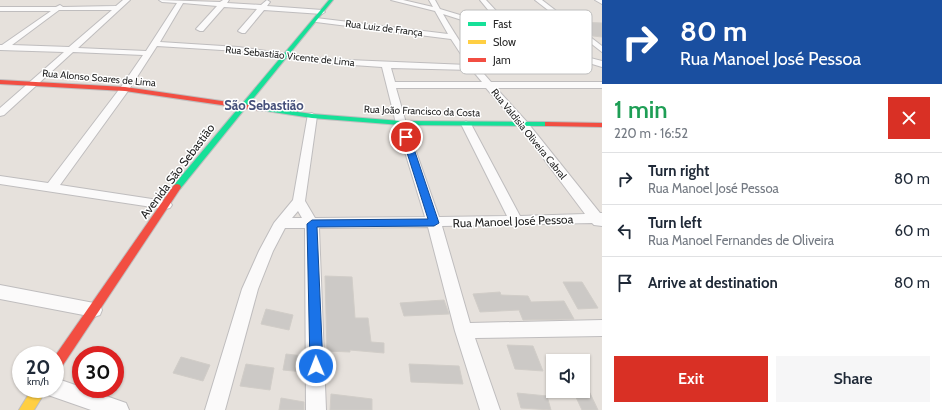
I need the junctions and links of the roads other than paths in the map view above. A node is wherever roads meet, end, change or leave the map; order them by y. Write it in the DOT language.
graph roads {
  1 [pos="67,0"];
  2 [pos="127,0"];
  3 [pos="162,0"];
  4 [pos="182,0"];
  5 [pos="269,0"];
  6 [pos="331,0"];
  7 [pos="394,0"];
  8 [pos="432,0"];
  9 [pos="483,0"];
  10 [pos="538,0"];
  11 [pos="598,0"];
  12 [pos="224,2"];
  13 [pos="602,2"];
  14 [pos="262,7"];
  15 [pos="58,8"];
  16 [pos="118,8"];
  17 [pos="0,9"];
  18 [pos="439,9"];
  19 [pos="492,10"];
  20 [pos="551,10"];
  21 [pos="322,12"];
  22 [pos="460,16"];
  23 [pos="316,20"];
  24 [pos="200,29"];
  25 [pos="242,31"];
  26 [pos="453,37"];
  27 [pos="592,42"];
  28 [pos="154,44"];
  29 [pos="460,47"];
  30 [pos="2,48"];
  31 [pos="73,50"];
  32 [pos="602,50"];
  33 [pos="148,53"];
  34 [pos="285,56"];
  35 [pos="592,61"];
  36 [pos="602,64"];
  37 [pos="386,65"];
  38 [pos="460,68"];
  39 [pos="480,74"];
  40 [pos="0,82"];
  41 [pos="34,84"];
  42 [pos="391,85"];
  43 [pos="490,85"];
  44 [pos="592,85"];
  45 [pos="602,85"];
  46 [pos="125,89"];
  47 [pos="602,94"];
  48 [pos="242,106"];
  49 [pos="0,113"];
  50 [pos="312,116"];
  51 [pos="401,123"];
  52 [pos="466,124"];
  53 [pos="523,124"];
  54 [pos="602,125"];
  55 [pos="3,184"];
  56 [pos="52,188"];
  57 [pos="299,201"];
  58 [pos="165,205"];
  59 [pos="600,221"];
  60 [pos="516,222"];
  61 [pos="280,223"];
  62 [pos="434,223"];
  63 [pos="312,224"];
  64 [pos="0,292"];
  65 [pos="94,310"];
  66 [pos="602,328"];
  67 [pos="464,331"];
  68 [pos="64,354"];
  69 [pos="64,391"];
  70 [pos="34,398"];
  71 [pos="26,410"];
  72 [pos="119,410"];
  73 [pos="215,410"];
  74 [pos="316,410"];
  75 [pos="490,410"];
  1 -- 15 [label="street"];
  2 -- 16 [label="street"];
  3 -- 4 [label="street"];
  4 -- 12 [label="street"];
  4 -- 28 [label="street"];
  5 -- 14 [label="street"];
  6 -- 21 [label="main road, Avenida São Sebastião"];
  7 -- 18 [label="street"];
  8 -- 18 [label="street, Rua Valdisia Oliveira Cabral"];
  9 -- 19 [label="street"];
  10 -- 20 [label="street"];
  11 -- 13 [label="street"];
  12 -- 14 [label="street"];
  12 -- 24 [label="street"];
  14 -- 21 [label="street"];
  14 -- 25 [label="street"];
  15 -- 16 [label="street"];
  15 -- 17 [label="street"];
  15 -- 30 [label="street"];
  16 -- 31 [label="street"];
  18 -- 22 [label="street"];
  18 -- 26 [label="street, Rua Valdisia Oliveira Cabral"];
  21 -- 23 [label="main road, Avenida São Sebastião"];
  23 -- 26 [label="street, Rua Luiz de França"];
  23 -- 34 [label="main road, Avenida São Sebastião"];
  26 -- 29 [label="street, Rua Valdisia Oliveira Cabral"];
  27 -- 32 [label="street"];
  28 -- 33 [label="street"];
  28 -- 34 [label="street, Rua Sebastião Vicente de Lima"];
  30 -- 31 [label="street"];
  31 -- 33 [label="street"];
  31 -- 41 [label="street"];
  33 -- 46 [label="street"];
  34 -- 37 [label="street, Rua Sebastião Vicente de Lima"];
  34 -- 48 [label="main road, Avenida São Sebastião"];
  35 -- 36 [label="street"];
  37 -- 38 [label="street, Rua Sebastião Vicente de Lima"];
  37 -- 42 [label="street"];
  39 -- 43 [label="street, Rua Valdisia Oliveira Cabral"];
  40 -- 41 [label="main road, Rua Alonso Soares de Lima"];
  41 -- 46 [label="main road, Rua Alonso Soares de Lima"];
  41 -- 49 [label="street"];
  42 -- 43 [label="street"];
  42 -- 51 [label="street"];
  43 -- 44 [label="street"];
  43 -- 53 [label="street, Rua Valdisia Oliveira Cabral"];
  44 -- 45 [label="street"];
  44 -- 47 [label="street"];
  46 -- 48 [label="main road, Rua Alonso Soares de Lima"];
  46 -- 56 [label="street"];
  48 -- 50 [label="main road, Rua João Francisco da Costa"];
  48 -- 58 [label="main road, Avenida São Sebastião"];
  50 -- 51 [label="main road, Rua João Francisco da Costa"];
  50 -- 57 [label="street"];
  51 -- 52 [label="main road, Rua João Francisco da Costa"];
  51 -- 62 [label="street"];
  52 -- 53 [label="main road, Rua João Francisco da Costa"];
  52 -- 60 [label="street"];
  53 -- 54 [label="main road, Rua João Francisco da Costa"];
  53 -- 59 [label="street, Rua Valdisia Oliveira Cabral"];
  55 -- 56 [label="street"];
  56 -- 58 [label="street"];
  57 -- 61 [label="street"];
  57 -- 63 [label="street"];
  58 -- 65 [label="main road, Avenida São Sebastião"];
  59 -- 60 [label="street, Rua Manoel José Pessoa"];
  60 -- 62 [label="street, Rua Manoel José Pessoa"];
  61 -- 63 [label="street, Rua Manoel José Pessoa"];
  61 -- 73 [label="street"];
  62 -- 63 [label="street, Rua Manoel José Pessoa"];
  62 -- 67 [label="street"];
  63 -- 74 [label="street"];
  64 -- 65 [label="street"];
  65 -- 68 [label="main road, Avenida São Sebastião"];
  66 -- 67 [label="street"];
  67 -- 75 [label="street"];
  69 -- 72 [label="street"];
  70 -- 71 [label="main road"];
}
